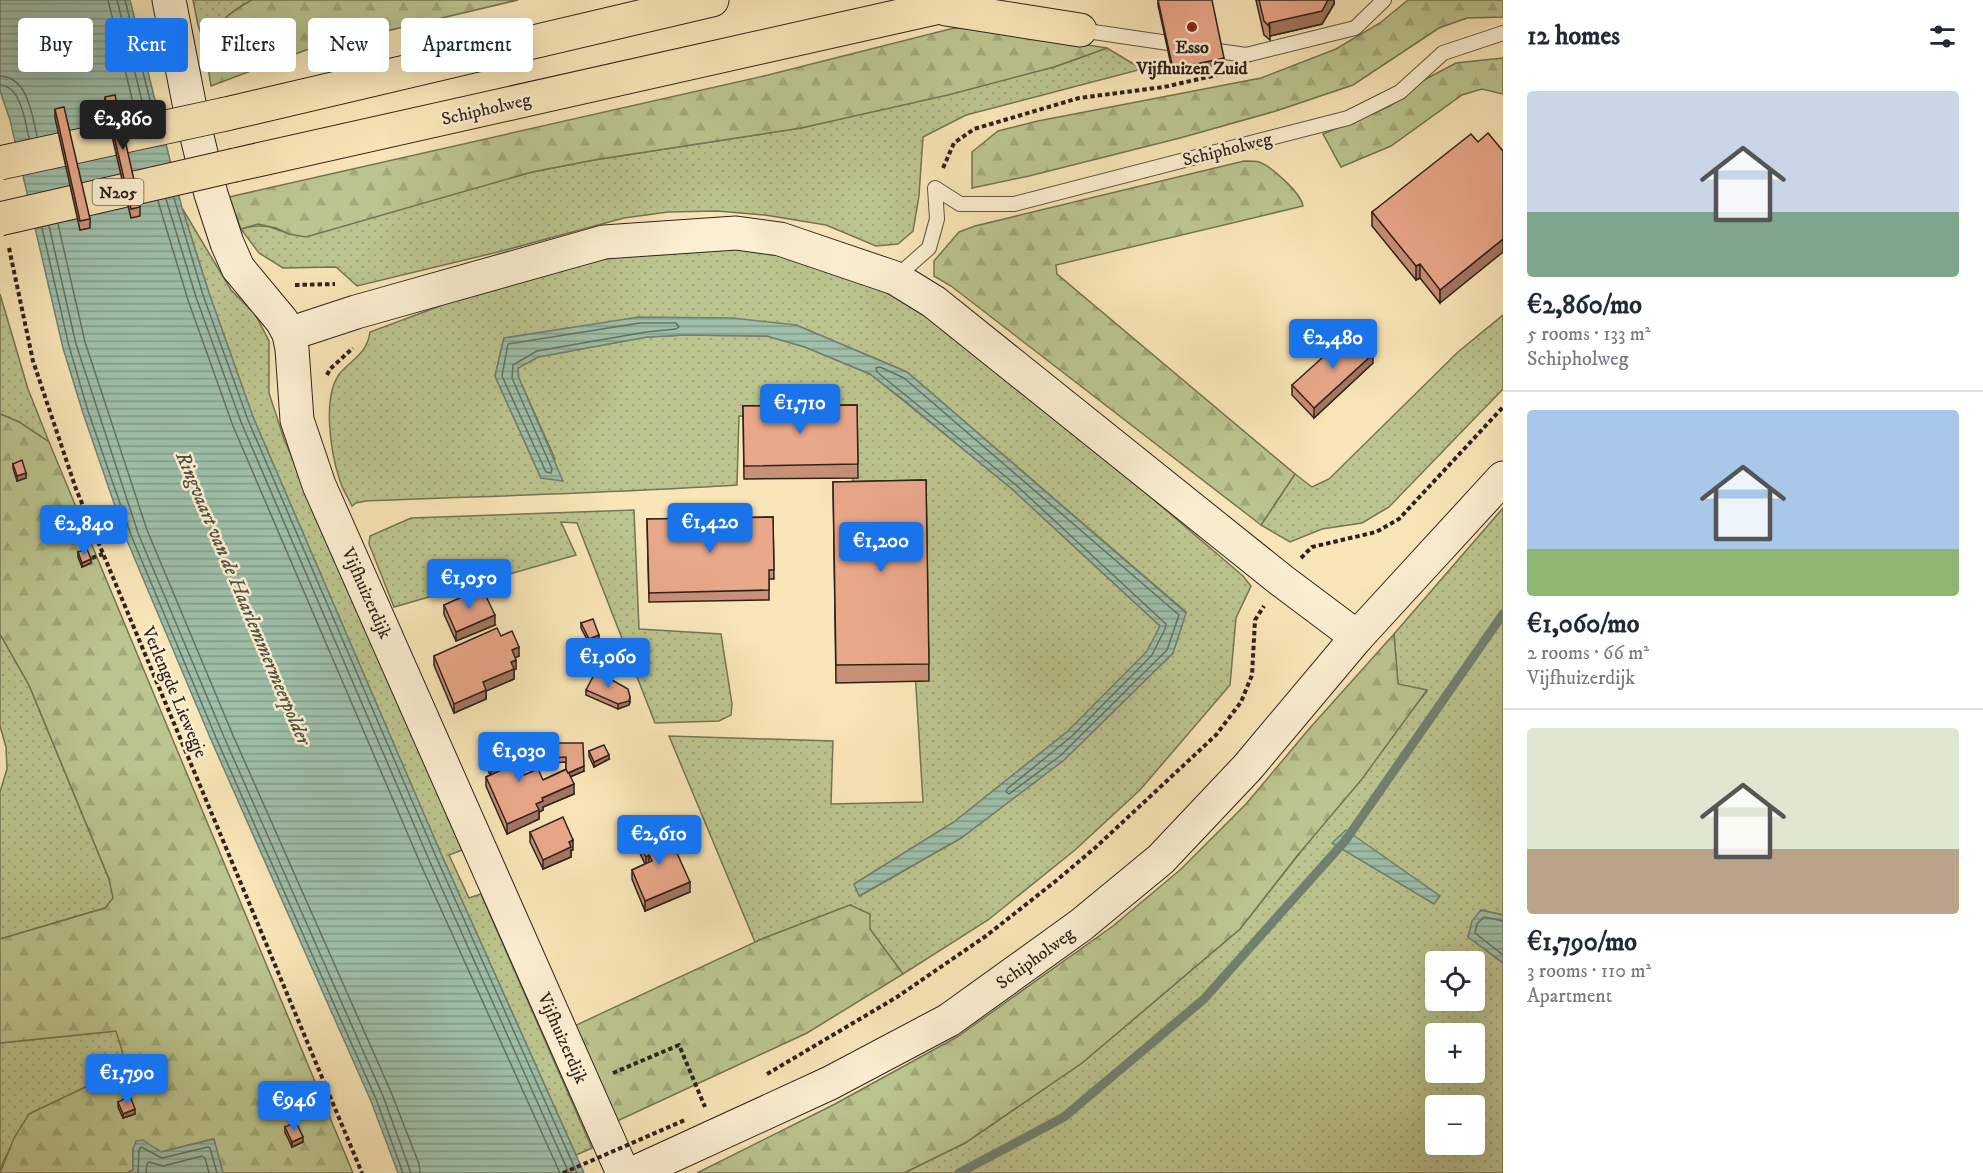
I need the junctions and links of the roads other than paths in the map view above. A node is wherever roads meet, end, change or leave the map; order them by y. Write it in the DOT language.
graph roads {
  1 [pos="169,0"];
  2 [pos="712,0"];
  3 [pos="971,0"];
  4 [pos="1384,0"];
  5 [pos="938,8"];
  6 [pos="1080,30"];
  7 [pos="1503,33"];
  8 [pos="0,163"];
  9 [pos="4,231"];
  10 [pos="895,278"];
  11 [pos="289,334"];
  12 [pos="1503,478"];
  13 [pos="1357,637"];
  14 [pos="623,1173"];
  15 [pos="634,1173"];
  1 -- 11 [label="street, Vijfhuizerdijk"];
  2 -- 8 [label="highway, bridge"];
  3 -- 5 [label="highway, Schipholweg / N205"];
  4 -- 6 [label="lane"];
  5 -- 6 [label="highway"];
  5 -- 9 [label="highway, Schipholweg / N205, bridge"];
  7 -- 10 [label="lane, Schipholweg"];
  10 -- 11 [label="street"];
  10 -- 13 [label="street"];
  11 -- 14 [label="street, Vijfhuizerdijk"];
  12 -- 13 [label="street, Schipholweg"];
  13 -- 15 [label="street, Schipholweg"];
}
